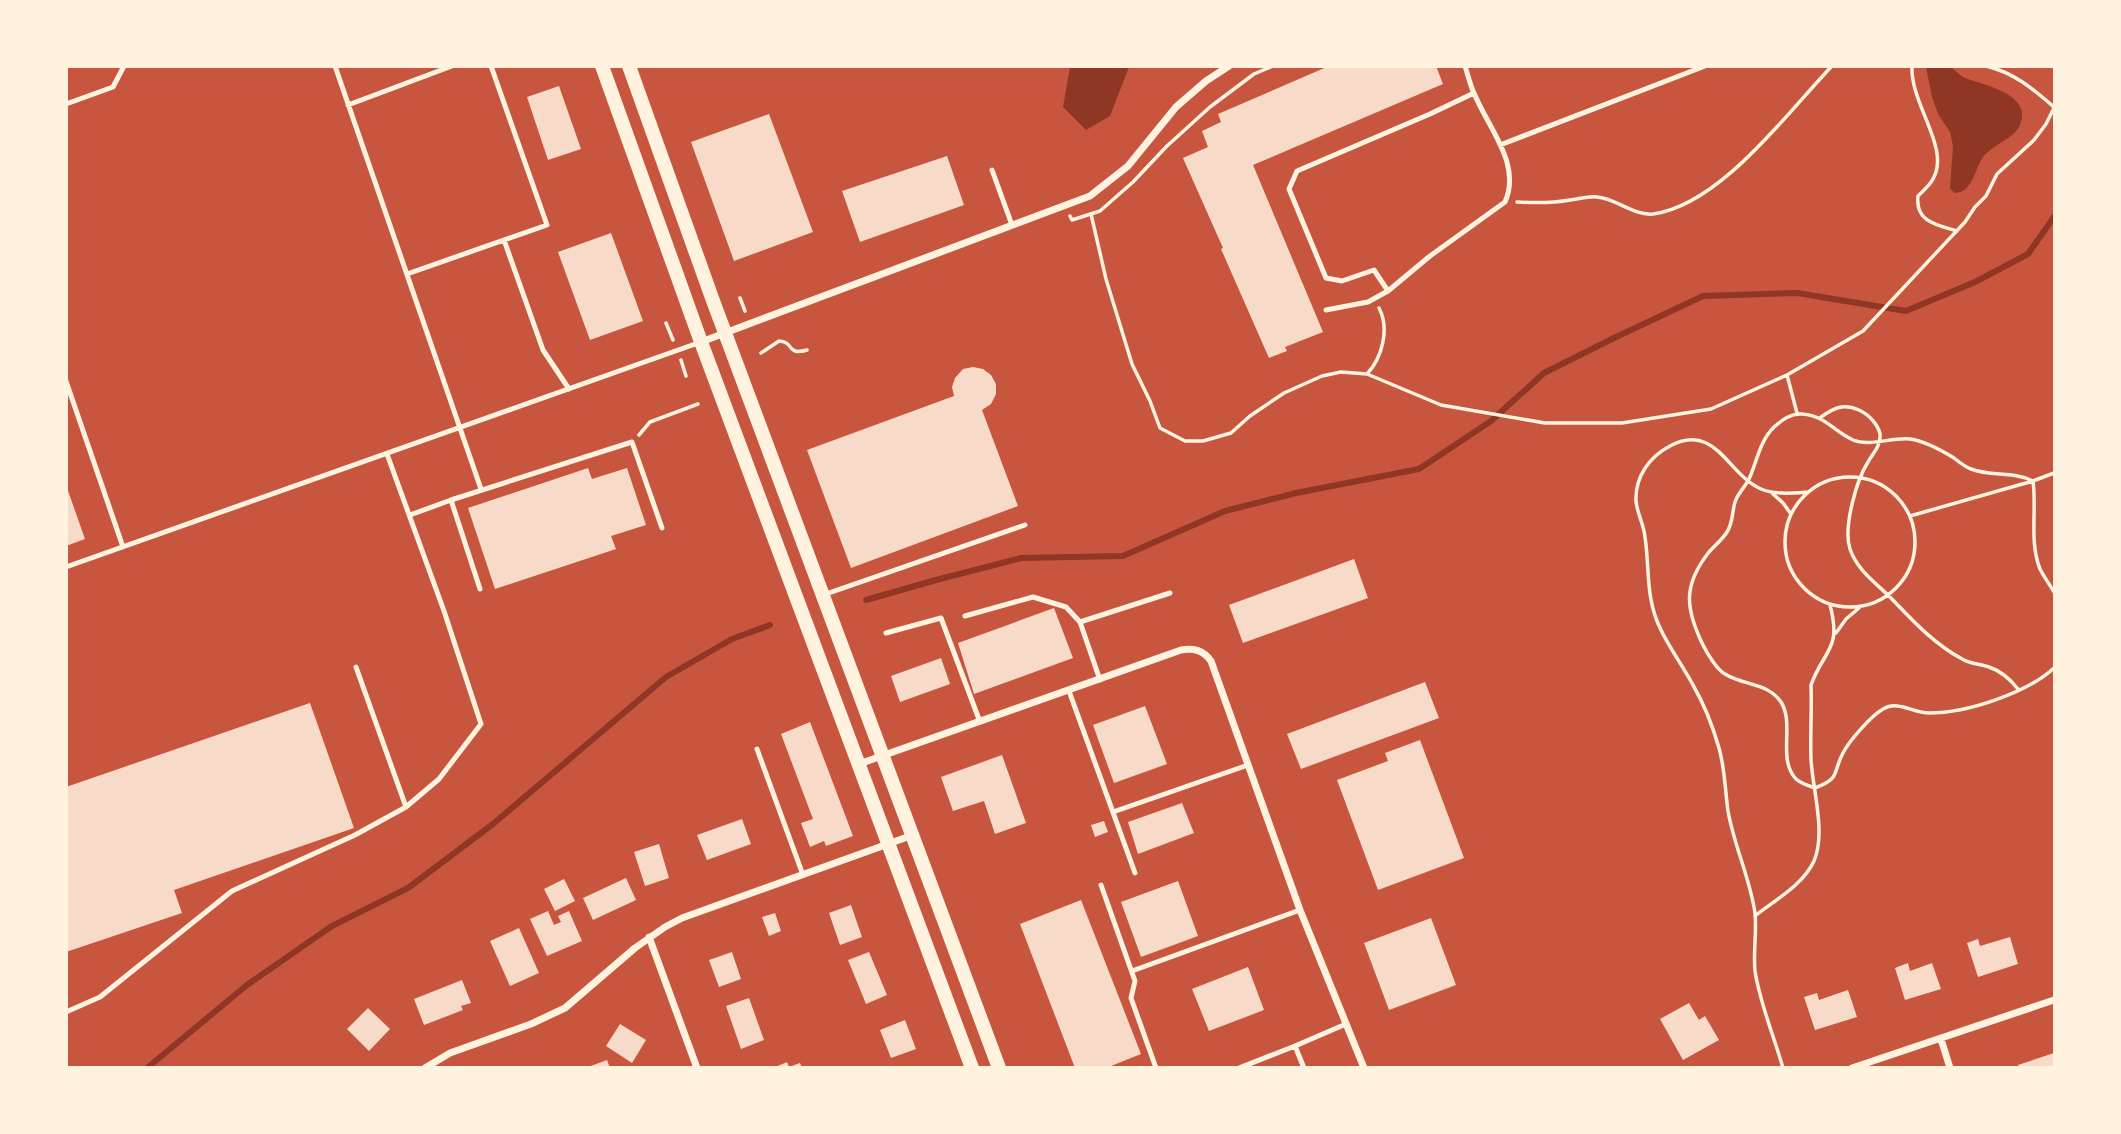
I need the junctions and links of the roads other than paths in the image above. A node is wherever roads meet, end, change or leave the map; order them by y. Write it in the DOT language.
graph roads {
  1 [pos="124,66"];
  2 [pos="335,66"];
  3 [pos="425,66"];
  4 [pos="452,66"];
  5 [pos="491,66"];
  6 [pos="602,66"];
  7 [pos="629,66"];
  8 [pos="1229,66"];
  9 [pos="1465,66"];
  10 [pos="1705,66"];
  11 [pos="429,75"];
  12 [pos="1474,93"];
  13 [pos="66,104"];
  14 [pos="348,104"];
  15 [pos="1500,145"];
  16 [pos="992,170"];
  17 [pos="1012,225"];
  18 [pos="504,240"];
  19 [pos="407,274"];
  20 [pos="1388,291"];
  21 [pos="1325,310"];
  22 [pos="726,333"];
  23 [pos="701,342"];
  24 [pos="66,381"];
  25 [pos="569,389"];
  26 [pos="460,428"];
  27 [pos="387,454"];
  28 [pos="481,489"];
  29 [pos="451,500"];
  30 [pos="410,515"];
  31 [pos="1025,525"];
  32 [pos="662,528"];
  33 [pos="123,547"];
  34 [pos="66,567"];
  35 [pos="480,589"];
  36 [pos="1170,593"];
  37 [pos="823,595"];
  38 [pos="965,616"];
  39 [pos="1080,622"];
  40 [pos="887,633"];
  41 [pos="356,667"];
  42 [pos="1100,680"];
  43 [pos="1069,691"];
  44 [pos="980,722"];
  45 [pos="757,749"];
  46 [pos="883,755"];
  47 [pos="859,764"];
  48 [pos="1248,765"];
  49 [pos="406,807"];
  50 [pos="1113,812"];
  51 [pos="913,835"];
  52 [pos="888,844"];
  53 [pos="1135,873"];
  54 [pos="803,875"];
  55 [pos="1101,885"];
  56 [pos="1300,910"];
  57 [pos="649,937"];
  58 [pos="1132,971"];
  59 [pos="2054,1000"];
  60 [pos="66,1012"];
  61 [pos="1346,1024"];
  62 [pos="1941,1039"];
  63 [pos="1295,1046"];
  64 [pos="425,1068"];
  65 [pos="697,1068"];
  66 [pos="972,1068"];
  67 [pos="999,1068"];
  68 [pos="1156,1068"];
  69 [pos="1239,1068"];
  70 [pos="1304,1068"];
  71 [pos="1364,1068"];
  72 [pos="1852,1068"];
  73 [pos="1950,1068"];
  1 -- 13 [label="lane"];
  2 -- 14 [label="lane"];
  3 -- 11 [label="lane"];
  4 -- 11 [label="lane"];
  5 -- 18 [label="lane"];
  6 -- 23 [label="main road"];
  7 -- 22 [label="main road"];
  8 -- 17 [label="street"];
  9 -- 12 [label="lane"];
  10 -- 15 [label="lane"];
  11 -- 14 [label="lane"];
  12 -- 15 [label="lane"];
  12 -- 20 [label="lane"];
  14 -- 19 [label="lane"];
  15 -- 20 [label="lane"];
  16 -- 17 [label="lane"];
  17 -- 22 [label="street"];
  18 -- 19 [label="lane"];
  18 -- 25 [label="lane"];
  19 -- 26 [label="lane"];
  20 -- 21 [label="lane"];
  22 -- 23 [label="street"];
  22 -- 37 [label="main road"];
  23 -- 25 [label="lane"];
  23 -- 47 [label="main road"];
  24 -- 33 [label="lane"];
  25 -- 26 [label="lane"];
  26 -- 27 [label="lane"];
  26 -- 28 [label="lane"];
  27 -- 30 [label="lane"];
  27 -- 33 [label="lane"];
  28 -- 29 [label="lane"];
  28 -- 32 [label="lane"];
  29 -- 30 [label="lane"];
  29 -- 35 [label="lane"];
  30 -- 49 [label="lane"];
  31 -- 37 [label="lane"];
  33 -- 34 [label="lane"];
  36 -- 39 [label="lane"];
  37 -- 46 [label="main road"];
  38 -- 39 [label="lane"];
  39 -- 42 [label="lane"];
  40 -- 44 [label="lane"];
  41 -- 49 [label="lane"];
  42 -- 43 [label="street"];
  42 -- 48 [label="street"];
  43 -- 44 [label="street"];
  43 -- 50 [label="lane"];
  44 -- 46 [label="street"];
  45 -- 54 [label="lane"];
  46 -- 47 [label="street"];
  46 -- 51 [label="main road"];
  47 -- 52 [label="main road"];
  48 -- 50 [label="lane"];
  48 -- 56 [label="street"];
  49 -- 60 [label="lane"];
  50 -- 53 [label="lane"];
  51 -- 52 [label="street"];
  51 -- 67 [label="main road"];
  52 -- 54 [label="street"];
  52 -- 66 [label="main road"];
  54 -- 57 [label="street"];
  55 -- 58 [label="lane"];
  56 -- 58 [label="lane"];
  56 -- 61 [label="street"];
  57 -- 64 [label="street"];
  57 -- 65 [label="street"];
  58 -- 68 [label="lane"];
  59 -- 62 [label="street"];
  61 -- 63 [label="lane"];
  61 -- 71 [label="street"];
  62 -- 72 [label="street"];
  62 -- 73 [label="street"];
  63 -- 69 [label="lane"];
  63 -- 70 [label="lane"];
}
